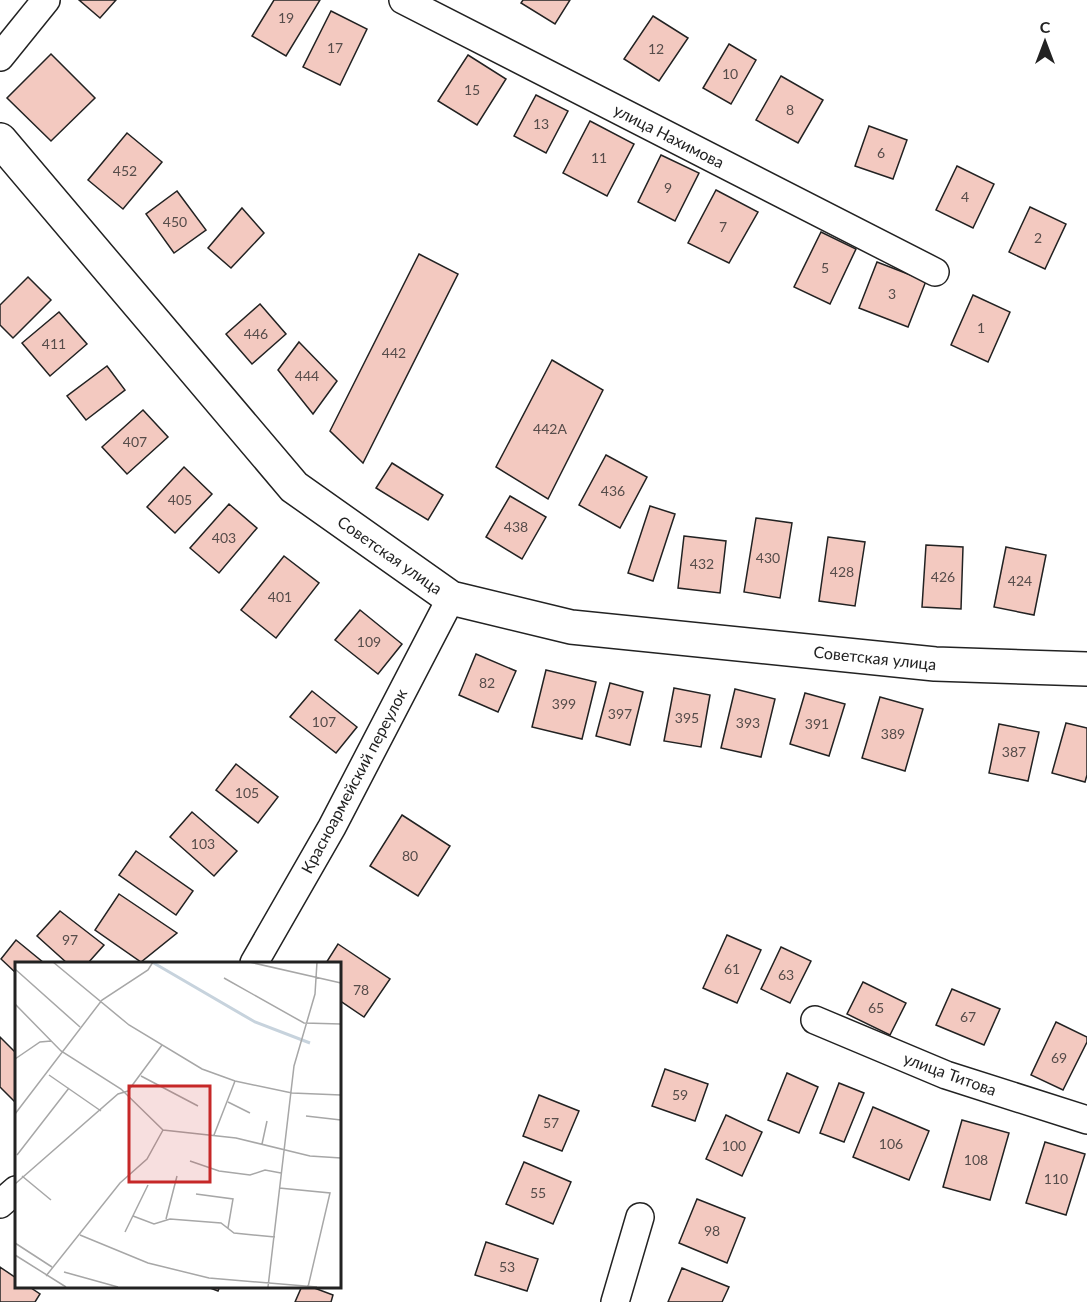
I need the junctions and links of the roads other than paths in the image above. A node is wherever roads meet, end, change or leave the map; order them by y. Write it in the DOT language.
graph roads {
  1 [pos="46,0"];
  2 [pos="402,0"];
  3 [pos="0,57"];
  4 [pos="0,140"];
  5 [pos="935,272"];
  6 [pos="451,598"];
  7 [pos="1087,669"];
  8 [pos="255,962"];
  9 [pos="815,1020"];
  10 [pos="1087,1120"];
  11 [pos="15,1191"];
  12 [pos="0,1204"];
  13 [pos="640,1217"];
  14 [pos="615,1302"];
  1 -- 3 [label="street"];
  2 -- 5 [label="street, улица Нахимова"];
  4 -- 6 [label="street, Советская улица"];
  6 -- 7 [label="street, Советская улица"];
  6 -- 8 [label="street, Красноармейский переулок"];
  9 -- 10 [label="street, улица Титова"];
  11 -- 12 [label="street"];
  13 -- 14 [label="street"];
}
